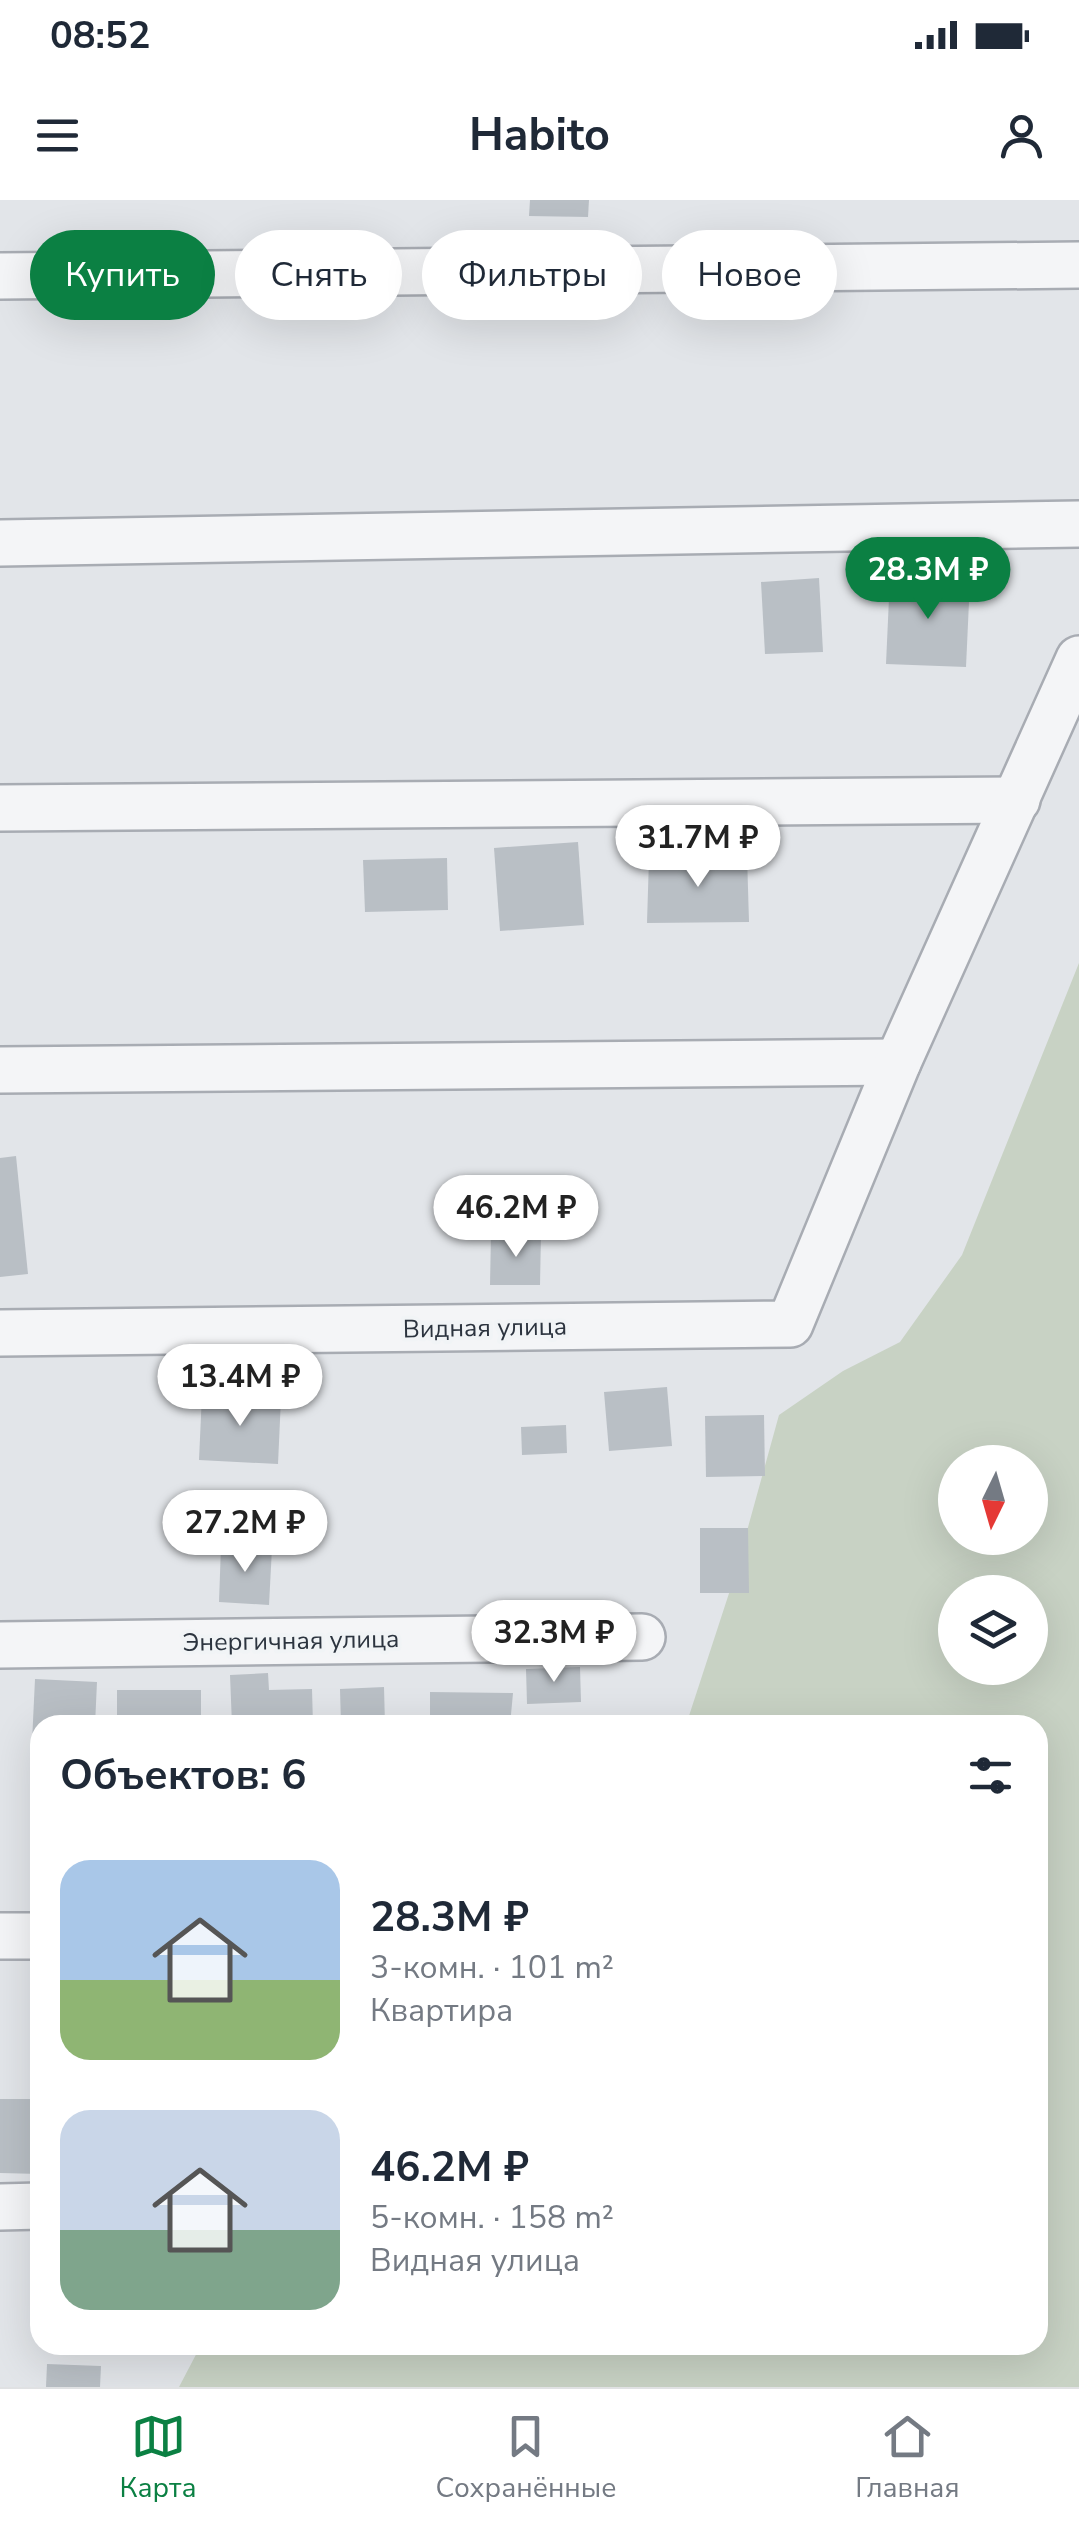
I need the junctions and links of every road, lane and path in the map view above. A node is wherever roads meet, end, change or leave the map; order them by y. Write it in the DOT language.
graph roads {
  1 [pos="1079,264"];
  2 [pos="0,276"];
  3 [pos="1079,524"];
  4 [pos="0,543"];
  5 [pos="1079,659"];
  6 [pos="1017,800"];
  7 [pos="0,808"];
  8 [pos="898,1062"];
  9 [pos="0,1070"];
  10 [pos="0,1334"];
  11 [pos="642,1637"];
  12 [pos="0,1645"];
  13 [pos="0,1936"];
  14 [pos="30,1936"];
  15 [pos="30,2206"];
  16 [pos="0,2207"];
  1 -- 2 [label="street"];
  3 -- 4 [label="street"];
  5 -- 6 [label="street"];
  6 -- 7 [label="street"];
  6 -- 8 [label="street"];
  8 -- 9 [label="street"];
  8 -- 10 [label="street, Видная улица"];
  11 -- 12 [label="street, Энергичная улица"];
  13 -- 14 [label="street"];
  15 -- 16 [label="street"];
}
